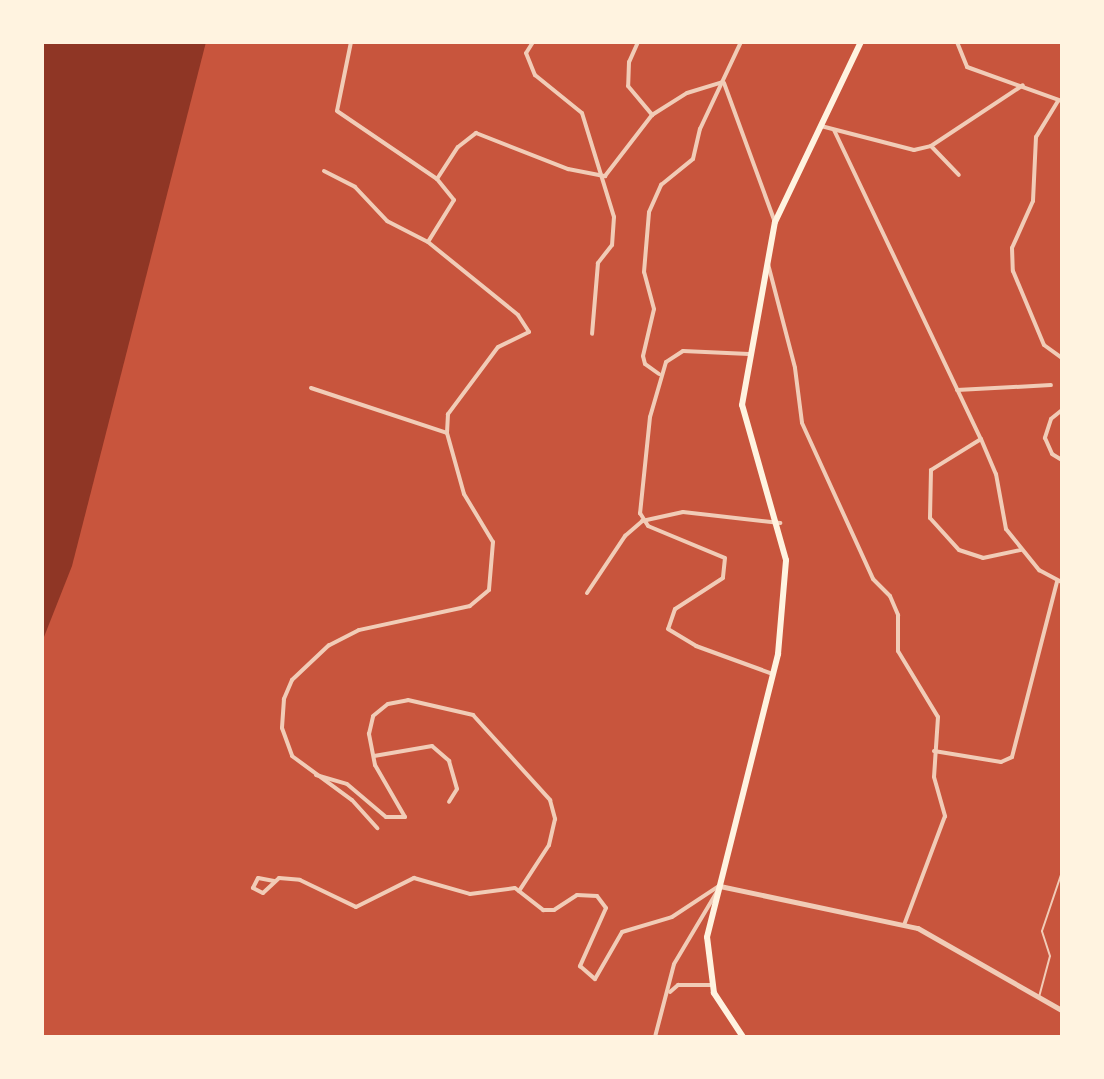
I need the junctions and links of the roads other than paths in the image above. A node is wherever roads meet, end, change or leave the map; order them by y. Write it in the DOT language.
graph roads {
  1 [pos="351,42"];
  2 [pos="533,42"];
  3 [pos="638,42"];
  4 [pos="741,42"];
  5 [pos="861,42"];
  6 [pos="957,42"];
  7 [pos="723,82"];
  8 [pos="1023,85"];
  9 [pos="1060,101"];
  10 [pos="652,115"];
  11 [pos="821,126"];
  12 [pos="834,130"];
  13 [pos="931,147"];
  14 [pos="324,171"];
  15 [pos="959,175"];
  16 [pos="605,176"];
  17 [pos="437,179"];
  18 [pos="775,222"];
  19 [pos="428,242"];
  20 [pos="766,258"];
  21 [pos="592,334"];
  22 [pos="749,354"];
  23 [pos="1062,358"];
  24 [pos="659,374"];
  25 [pos="1051,385"];
  26 [pos="311,388"];
  27 [pos="957,390"];
  28 [pos="1062,410"];
  29 [pos="447,433"];
  30 [pos="981,439"];
  31 [pos="1062,460"];
  32 [pos="642,521"];
  33 [pos="780,523"];
  34 [pos="1021,550"];
  35 [pos="1060,582"];
  36 [pos="587,593"];
  37 [pos="773,674"];
  38 [pos="934,752"];
  39 [pos="374,756"];
  40 [pos="314,774"];
  41 [pos="449,802"];
  42 [pos="377,828"];
  43 [pos="1062,872"];
  44 [pos="274,881"];
  45 [pos="720,886"];
  46 [pos="519,891"];
  47 [pos="904,925"];
  48 [pos="711,985"];
  49 [pos="668,994"];
  50 [pos="1039,997"];
  51 [pos="1062,1010"];
  52 [pos="398,1037"];
  53 [pos="468,1037"];
  54 [pos="655,1037"];
  55 [pos="743,1037"];
  1 -- 17 [label="street"];
  2 -- 16 [label="street"];
  3 -- 10 [label="street"];
  4 -- 7 [label="street"];
  5 -- 11 [label="main road"];
  6 -- 8 [label="street"];
  7 -- 10 [label="street"];
  7 -- 18 [label="street"];
  7 -- 24 [label="street"];
  8 -- 9 [label="street"];
  8 -- 13 [label="street"];
  9 -- 23 [label="street"];
  10 -- 16 [label="street"];
  11 -- 12 [label="street"];
  11 -- 18 [label="main road"];
  12 -- 13 [label="street"];
  12 -- 27 [label="street"];
  13 -- 15 [label="street"];
  14 -- 19 [label="street"];
  16 -- 17 [label="street"];
  16 -- 21 [label="street"];
  17 -- 19 [label="street"];
  18 -- 20 [label="main road"];
  19 -- 29 [label="street"];
  20 -- 22 [label="main road"];
  20 -- 38 [label="street"];
  22 -- 24 [label="street"];
  22 -- 33 [label="main road"];
  24 -- 32 [label="street"];
  25 -- 27 [label="street"];
  26 -- 29 [label="street"];
  27 -- 30 [label="street"];
  28 -- 31 [label="street"];
  29 -- 40 [label="street"];
  30 -- 34 [label="street"];
  30 -- 34 [label="street"];
  32 -- 33 [label="street"];
  32 -- 36 [label="street"];
  32 -- 37 [label="street"];
  33 -- 37 [label="main road"];
  34 -- 35 [label="street"];
  35 -- 38 [label="street"];
  37 -- 45 [label="main road"];
  38 -- 47 [label="street"];
  39 -- 40 [label="street"];
  39 -- 41 [label="street"];
  39 -- 46 [label="street"];
  40 -- 42 [label="street"];
  43 -- 50 [label="lane"];
  44 -- 44 [label="street"];
  44 -- 46 [label="street"];
  45 -- 46 [label="street"];
  45 -- 47 [label="street"];
  45 -- 48 [label="main road"];
  45 -- 49 [label="street"];
  47 -- 50 [label="street"];
  48 -- 49 [label="street"];
  48 -- 55 [label="main road"];
  49 -- 54 [label="street"];
  50 -- 51 [label="street"];
  52 -- 53 [label="lane"];
}
